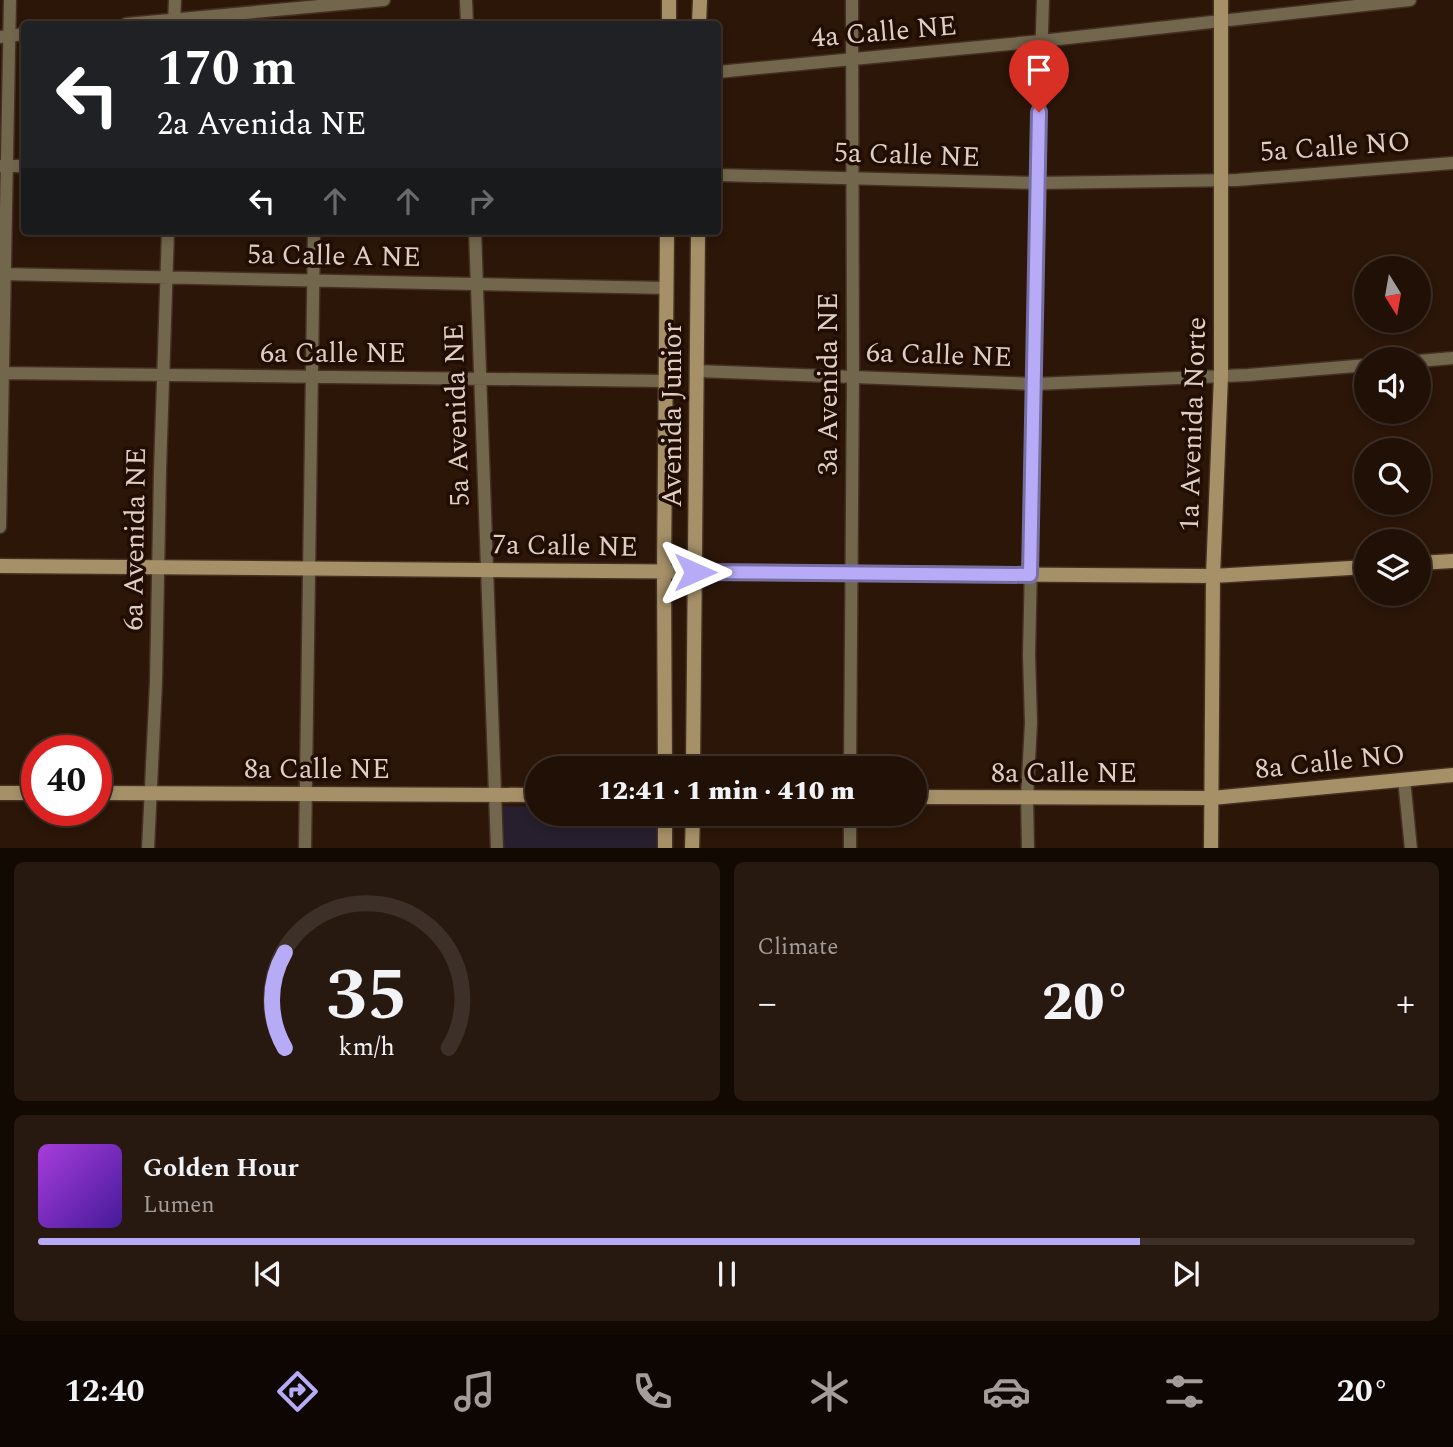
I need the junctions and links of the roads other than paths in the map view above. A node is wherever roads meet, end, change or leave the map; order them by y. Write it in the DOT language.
graph roads {
  1 [pos="10,0"];
  2 [pos="175,0"];
  3 [pos="384,0"];
  4 [pos="466,0"];
  5 [pos="669,0"];
  6 [pos="699,0"];
  7 [pos="852,0"];
  8 [pos="1043,0"];
  9 [pos="1221,0"];
  10 [pos="1410,0"];
  11 [pos="1221,20"];
  12 [pos="174,21"];
  13 [pos="184,21"];
  14 [pos="467,21"];
  15 [pos="669,21"];
  16 [pos="699,21"];
  17 [pos="5,36"];
  18 [pos="1041,41"];
  19 [pos="853,59"];
  20 [pos="721,72"];
  21 [pos="1453,163"];
  22 [pos="4,166"];
  23 [pos="721,175"];
  24 [pos="853,178"];
  25 [pos="1221,179"];
  26 [pos="1037,183"];
  27 [pos="168,235"];
  28 [pos="314,235"];
  29 [pos="475,235"];
  30 [pos="667,235"];
  31 [pos="698,235"];
  32 [pos="2,274"];
  33 [pos="167,277"];
  34 [pos="314,280"];
  35 [pos="477,282"];
  36 [pos="667,288"];
  37 [pos="1453,358"];
  38 [pos="1431,360"];
  39 [pos="1354,366"];
  40 [pos="696,371"];
  41 [pos="1,373"];
  42 [pos="165,376"];
  43 [pos="1221,376"];
  44 [pos="312,377"];
  45 [pos="853,377"];
  46 [pos="480,378"];
  47 [pos="666,381"];
  48 [pos="1035,384"];
  49 [pos="0,527"];
  50 [pos="1453,561"];
  51 [pos="1431,563"];
  52 [pos="0,566"];
  53 [pos="158,568"];
  54 [pos="1354,568"];
  55 [pos="310,569"];
  56 [pos="487,569"];
  57 [pos="664,572"];
  58 [pos="695,572"];
  59 [pos="852,573"];
  60 [pos="1030,575"];
  61 [pos="1213,576"];
  62 [pos="665,756"];
  63 [pos="693,756"];
  64 [pos="850,756"];
  65 [pos="1453,775"];
  66 [pos="1404,779"];
  67 [pos="0,793"];
  68 [pos="21,793"];
  69 [pos="112,793"];
  70 [pos="150,793"];
  71 [pos="307,794"];
  72 [pos="495,794"];
  73 [pos="525,795"];
  74 [pos="927,797"];
  75 [pos="1027,797"];
  76 [pos="1212,798"];
  77 [pos="665,826"];
  78 [pos="693,826"];
  79 [pos="850,826"];
  80 [pos="148,848"];
  81 [pos="305,848"];
  82 [pos="497,848"];
  83 [pos="665,848"];
  84 [pos="692,848"];
  85 [pos="850,848"];
  86 [pos="1028,848"];
  87 [pos="1211,848"];
  88 [pos="1411,848"];
  1 -- 17 [label="street"];
  2 -- 12 [label="street"];
  3 -- 13 [label="street"];
  4 -- 14 [label="street"];
  5 -- 15 [label="street"];
  6 -- 16 [label="street"];
  7 -- 19 [label="street, 3a Avenida NE"];
  8 -- 18 [label="street"];
  9 -- 11 [label="street, 1a Avenida Norte"];
  10 -- 11 [label="street, 4a Calle NE"];
  11 -- 18 [label="street, 4a Calle NE"];
  11 -- 25 [label="street, 1a Avenida Norte"];
  17 -- 22 [label="street"];
  18 -- 19 [label="street, 4a Calle NE"];
  18 -- 26 [label="street"];
  19 -- 20 [label="street, 4a Calle NE"];
  19 -- 24 [label="street, 3a Avenida NE"];
  21 -- 25 [label="street, 5a Calle NO"];
  22 -- 32 [label="street"];
  23 -- 24 [label="street, 5a Calle NE"];
  24 -- 26 [label="street, 5a Calle NE"];
  24 -- 45 [label="street, 3a Avenida NE"];
  25 -- 26 [label="street, 5a Calle NE"];
  25 -- 43 [label="street, 1a Avenida Norte"];
  26 -- 48 [label="street"];
  27 -- 33 [label="street, 6a Avenida NE"];
  28 -- 34 [label="street"];
  29 -- 35 [label="street, 5a Avenida NE"];
  30 -- 36 [label="street, Avenida Junior"];
  31 -- 40 [label="street, Avenida Junior"];
  32 -- 33 [label="street, 5a Calle A NE"];
  32 -- 41 [label="street"];
  33 -- 34 [label="street, 5a Calle A NE"];
  33 -- 42 [label="street, 6a Avenida NE"];
  34 -- 35 [label="street, 5a Calle A NE"];
  34 -- 44 [label="street"];
  35 -- 36 [label="street, 5a Calle A NE"];
  35 -- 46 [label="street, 5a Avenida NE"];
  36 -- 47 [label="street, Avenida Junior"];
  37 -- 38 [label="street"];
  39 -- 43 [label="street, 6a Calle NE"];
  40 -- 45 [label="street, 6a Calle NE"];
  40 -- 58 [label="street, Avenida Junior"];
  41 -- 42 [label="street, 6a Calle NE"];
  41 -- 49 [label="street"];
  42 -- 44 [label="street, 6a Calle NE"];
  42 -- 53 [label="street, 6a Avenida NE"];
  43 -- 48 [label="street, 6a Calle NE"];
  43 -- 61 [label="street, 1a Avenida Norte"];
  44 -- 46 [label="street, 6a Calle NE"];
  44 -- 55 [label="street"];
  45 -- 48 [label="street, 6a Calle NE"];
  45 -- 59 [label="street, 3a Avenida NE"];
  46 -- 47 [label="street, 6a Calle NE"];
  46 -- 56 [label="street, 5a Avenida NE"];
  47 -- 57 [label="street, Avenida Junior"];
  48 -- 60 [label="street"];
  50 -- 51 [label="street"];
  52 -- 53 [label="street, 7a Calle NE"];
  53 -- 55 [label="street, 7a Calle NE"];
  53 -- 70 [label="street, 6a Avenida NE"];
  54 -- 61 [label="street, 7a Calle NE"];
  55 -- 56 [label="street, 7a Calle NE"];
  55 -- 71 [label="street"];
  56 -- 57 [label="street, 7a Calle NE"];
  56 -- 72 [label="street, 5a Avenida NE"];
  57 -- 58 [label="street, 7a Calle NE"];
  57 -- 62 [label="street, Avenida Junior"];
  58 -- 59 [label="street, 7a Calle NE"];
  58 -- 63 [label="street, Avenida Junior"];
  59 -- 60 [label="street, 7a Calle NE"];
  59 -- 64 [label="street, 3a Avenida NE"];
  60 -- 61 [label="street, 7a Calle NE"];
  60 -- 75 [label="street"];
  61 -- 76 [label="street, 1a Avenida Norte"];
  65 -- 66 [label="street, 8a Calle NO"];
  66 -- 76 [label="street, 8a Calle NO"];
  66 -- 88 [label="street"];
  67 -- 68 [label="street"];
  69 -- 70 [label="street, 8a Calle NE"];
  70 -- 71 [label="street, 8a Calle NE"];
  70 -- 80 [label="street, 6a Avenida NE"];
  71 -- 72 [label="street, 8a Calle NE"];
  71 -- 81 [label="street"];
  72 -- 73 [label="street, 8a Calle NE"];
  72 -- 82 [label="street, 5a Avenida NE"];
  74 -- 75 [label="street, 8a Calle NE"];
  75 -- 76 [label="street, 8a Calle NE"];
  75 -- 86 [label="street"];
  76 -- 87 [label="street, 1a Avenida Norte"];
  77 -- 83 [label="street"];
  78 -- 84 [label="street"];
  79 -- 85 [label="street"];
}
